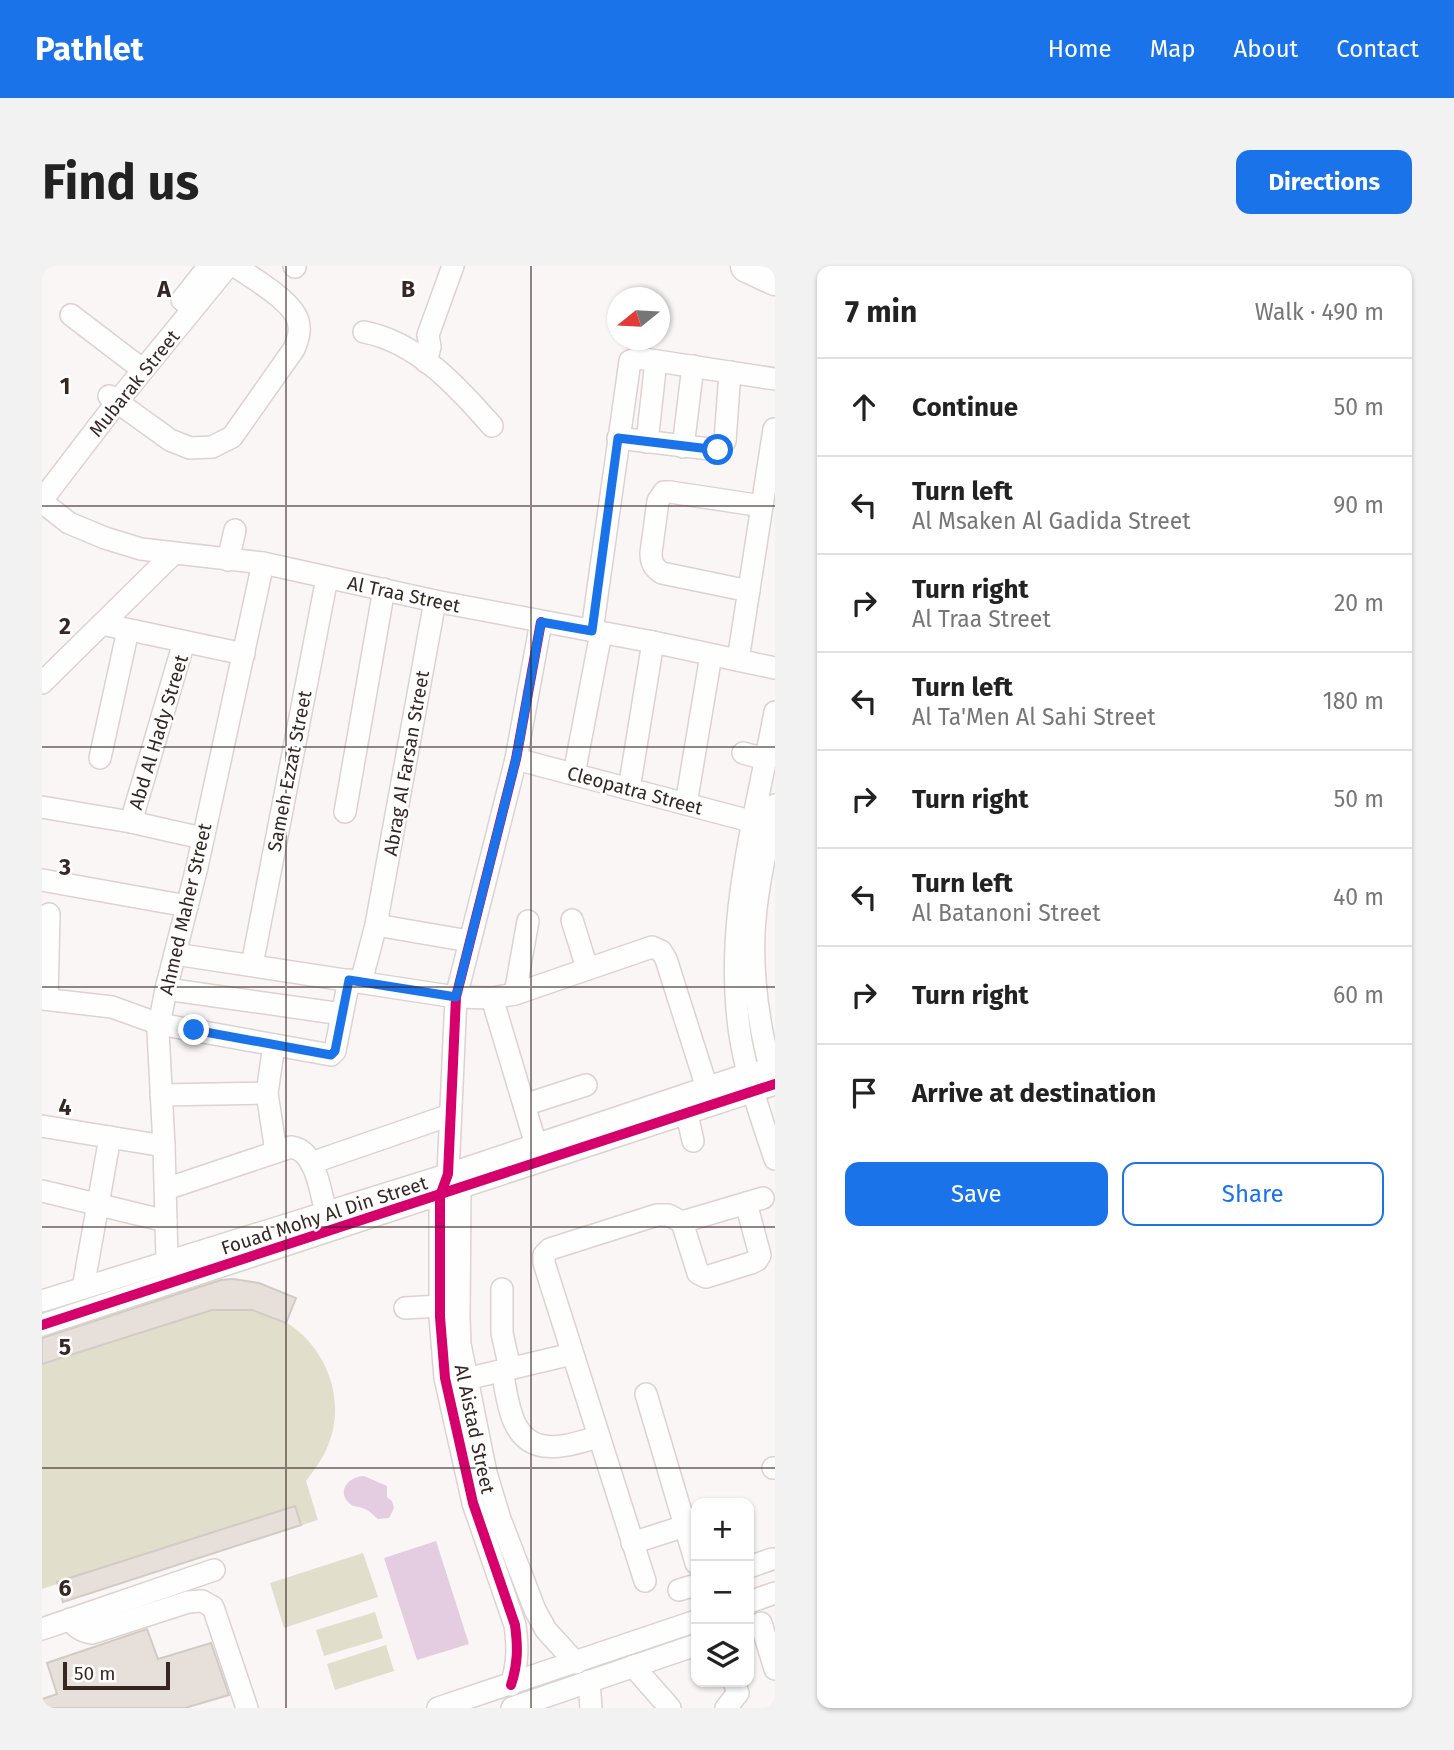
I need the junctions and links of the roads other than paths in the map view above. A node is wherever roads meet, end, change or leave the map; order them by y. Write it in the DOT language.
graph roads {
  1 [pos="209,266"];
  2 [pos="228,266"];
  3 [pos="235,266"];
  4 [pos="453,266"];
  5 [pos="747,266"];
  6 [pos="775,279"];
  7 [pos="71,315"];
  8 [pos="364,332"];
  9 [pos="419,357"];
  10 [pos="656,361"];
  11 [pos="134,363"];
  12 [pos="692,366"];
  13 [pos="730,372"];
  14 [pos="775,379"];
  15 [pos="113,399"];
  16 [pos="492,426"];
  17 [pos="775,427"];
  18 [pos="618,438"];
  19 [pos="647,442"];
  20 [pos="683,447"];
  21 [pos="42,482"];
  22 [pos="42,501"];
  23 [pos="762,506"];
  24 [pos="235,530"];
  25 [pos="173,554"];
  26 [pos="228,560"];
  27 [pos="263,563"];
  28 [pos="327,578"];
  29 [pos="384,589"];
  30 [pos="748,591"];
  31 [pos="435,601"];
  32 [pos="541,622"];
  33 [pos="102,624"];
  34 [pos="128,630"];
  35 [pos="596,632"];
  36 [pos="184,642"];
  37 [pos="653,642"];
  38 [pos="243,654"];
  39 [pos="711,655"];
  40 [pos="738,660"];
  41 [pos="775,668"];
  42 [pos="42,682"];
  43 [pos="775,712"];
  44 [pos="743,753"];
  45 [pos="100,758"];
  46 [pos="516,759"];
  47 [pos="766,759"];
  48 [pos="574,774"];
  49 [pos="629,789"];
  50 [pos="686,804"];
  51 [pos="775,805"];
  52 [pos="42,807"];
  53 [pos="345,812"];
  54 [pos="131,821"];
  55 [pos="754,822"];
  56 [pos="202,838"];
  57 [pos="42,880"];
  58 [pos="187,906"];
  59 [pos="766,912"];
  60 [pos="49,914"];
  61 [pos="572,920"];
  62 [pos="528,921"];
  63 [pos="376,925"];
  64 [pos="469,941"];
  65 [pos="175,954"];
  66 [pos="252,965"];
  67 [pos="587,968"];
  68 [pos="355,981"];
  69 [pos="166,989"];
  70 [pos="515,994"];
  71 [pos="456,997"];
  72 [pos="492,998"];
  73 [pos="45,999"];
  74 [pos="342,1014"];
  75 [pos="159,1024"];
  76 [pos="274,1045"];
  77 [pos="774,1078"];
  78 [pos="751,1083"];
  79 [pos="586,1084"];
  80 [pos="707,1088"];
  81 [pos="267,1093"];
  82 [pos="161,1095"];
  83 [pos="524,1105"];
  84 [pos="687,1114"];
  85 [pos="450,1115"];
  86 [pos="42,1126"];
  87 [pos="110,1137"];
  88 [pos="693,1141"];
  89 [pos="536,1145"];
  90 [pos="164,1146"];
  91 [pos="276,1152"];
  92 [pos="775,1159"];
  93 [pos="311,1163"];
  94 [pos="454,1181"];
  95 [pos="166,1189"];
  96 [pos="42,1191"];
  97 [pos="98,1204"];
  98 [pos="447,1207"];
  99 [pos="326,1212"];
  100 [pos="166,1221"];
  101 [pos="682,1222"];
  102 [pos="767,1240"];
  103 [pos="167,1261"];
  104 [pos="83,1288"];
  105 [pos="502,1289"];
  106 [pos="42,1301"];
  107 [pos="405,1308"];
  108 [pos="446,1313"];
  109 [pos="42,1325"];
  110 [pos="572,1354"];
  111 [pos="506,1369"];
  112 [pos="459,1377"];
  113 [pos="646,1394"];
  114 [pos="599,1437"];
  115 [pos="685,1526"];
  116 [pos="632,1543"];
  117 [pos="772,1559"];
  118 [pos="695,1561"];
  119 [pos="754,1565"];
  120 [pos="214,1570"];
  121 [pos="181,1581"];
  122 [pos="645,1581"];
  123 [pos="775,1593"];
  124 [pos="754,1600"];
  125 [pos="188,1602"];
  126 [pos="70,1619"];
  127 [pos="691,1622"];
  128 [pos="762,1623"];
  129 [pos="42,1629"];
  130 [pos="691,1647"];
  131 [pos="576,1663"];
  132 [pos="634,1666"];
  133 [pos="775,1669"];
  134 [pos="589,1681"];
  135 [pos="511,1685"];
  136 [pos="736,1687"];
  137 [pos="247,1708"];
  138 [pos="438,1708"];
  139 [pos="512,1708"];
  140 [pos="591,1708"];
  141 [pos="670,1708"];
  142 [pos="726,1708"];
  1 -- 11 [label="street, Mubarak Street"];
  2 -- 15 [label="street, Mubarak Street"];
  3 -- 15 [label="street"];
  4 -- 9 [label="street"];
  5 -- 6 [label="highway"];
  7 -- 11 [label="street"];
  8 -- 9 [label="street"];
  9 -- 16 [label="street"];
  10 -- 12 [label="street"];
  10 -- 18 [label="street"];
  10 -- 19 [label="street"];
  11 -- 15 [label="street, Mubarak Street"];
  12 -- 13 [label="street"];
  12 -- 20 [label="street"];
  13 -- 14 [label="street"];
  13 -- 20 [label="street"];
  15 -- 21 [label="street, Mubarak Street"];
  15 -- 22 [label="street, Mubarak Street"];
  17 -- 23 [label="street"];
  18 -- 19 [label="street"];
  18 -- 35 [label="street"];
  19 -- 20 [label="street"];
  22 -- 25 [label="street, Al Traa Street"];
  23 -- 30 [label="street"];
  23 -- 30 [label="street"];
  24 -- 26 [label="street"];
  25 -- 26 [label="street, Al Traa Street"];
  25 -- 33 [label="street"];
  26 -- 27 [label="street, Al Traa Street"];
  27 -- 28 [label="street, Al Traa Street"];
  27 -- 38 [label="street, Ahmed Maher Street"];
  28 -- 29 [label="street, Al Traa Street"];
  28 -- 66 [label="street, Sameh Ezzat Street"];
  29 -- 31 [label="street, Al Traa Street"];
  29 -- 53 [label="street"];
  30 -- 40 [label="street"];
  31 -- 32 [label="street, Al Traa Street"];
  31 -- 63 [label="street, Abrag Al Farsan Street"];
  32 -- 35 [label="street, Al Traa Street"];
  32 -- 46 [label="street, Al Aistad Street"];
  33 -- 34 [label="street"];
  33 -- 42 [label="street"];
  34 -- 36 [label="street"];
  34 -- 45 [label="street"];
  35 -- 37 [label="street, Al Traa Street"];
  35 -- 48 [label="street"];
  36 -- 38 [label="street"];
  36 -- 54 [label="street, Abd Al Hady Street"];
  37 -- 39 [label="street, Al Traa Street"];
  37 -- 49 [label="street"];
  38 -- 56 [label="street, Ahmed Maher Street"];
  39 -- 40 [label="street, Al Traa Street"];
  39 -- 50 [label="street"];
  40 -- 41 [label="street, Al Traa Street"];
  43 -- 47 [label="street"];
  44 -- 47 [label="street"];
  46 -- 48 [label="street, Cleopatra Street"];
  46 -- 64 [label="street, Al Aistad Street"];
  47 -- 55 [label="street"];
  48 -- 49 [label="street, Cleopatra Street"];
  49 -- 50 [label="street, Cleopatra Street"];
  50 -- 55 [label="street, Cleopatra Street"];
  51 -- 59 [label="street"];
  52 -- 54 [label="street"];
  54 -- 56 [label="street"];
  55 -- 78 [label="street"];
  56 -- 58 [label="street, Ahmed Maher Street"];
  57 -- 58 [label="street"];
  58 -- 65 [label="street, Ahmed Maher Street"];
  59 -- 77 [label="street"];
  60 -- 73 [label="street"];
  61 -- 67 [label="street"];
  62 -- 70 [label="street"];
  63 -- 64 [label="street"];
  63 -- 68 [label="street, Abrag Al Farsan Street"];
  64 -- 71 [label="street, Al Aistad Street"];
  65 -- 66 [label="street"];
  65 -- 69 [label="street, Ahmed Maher Street"];
  66 -- 68 [label="street"];
  67 -- 70 [label="street"];
  67 -- 80 [label="street"];
  68 -- 71 [label="street"];
  68 -- 74 [label="street, Abrag Al Farsan Street"];
  69 -- 74 [label="street"];
  69 -- 75 [label="street, Ahmed Maher Street"];
  70 -- 72 [label="street"];
  71 -- 72 [label="street"];
  71 -- 85 [label="street, Al Aistad Street"];
  72 -- 83 [label="street"];
  73 -- 75 [label="street"];
  74 -- 76 [label="street, Abrag Al Farsan Street"];
  75 -- 76 [label="street"];
  75 -- 82 [label="street, Ahmed Maher Street"];
  76 -- 81 [label="street"];
  77 -- 78 [label="street, Fouad Mohy Al Din Street"];
  78 -- 80 [label="street, Fouad Mohy Al Din Street"];
  78 -- 84 [label="street, Fouad Mohy Al Din Street"];
  78 -- 92 [label="street"];
  79 -- 83 [label="street"];
  80 -- 89 [label="street, Fouad Mohy Al Din Street"];
  81 -- 82 [label="street"];
  81 -- 91 [label="street"];
  82 -- 90 [label="street, Ahmed Maher Street"];
  83 -- 89 [label="street"];
  84 -- 88 [label="street"];
  84 -- 94 [label="street, Fouad Mohy Al Din Street"];
  85 -- 93 [label="street"];
  85 -- 94 [label="street, Al Aistad Street"];
  86 -- 87 [label="street"];
  87 -- 90 [label="street"];
  87 -- 97 [label="street"];
  89 -- 94 [label="street, Fouad Mohy Al Din Street"];
  90 -- 95 [label="street, Ahmed Maher Street"];
  91 -- 93 [label="street"];
  91 -- 95 [label="street"];
  93 -- 99 [label="street"];
  94 -- 98 [label="street, Al Aistad Street"];
  94 -- 99 [label="street, Fouad Mohy Al Din Street"];
  95 -- 100 [label="street, Ahmed Maher Street"];
  96 -- 97 [label="street"];
  97 -- 100 [label="street"];
  97 -- 104 [label="street"];
  98 -- 108 [label="street, Al Aistad Street"];
  98 -- 109 [label="street, Fouad Mohy Al Din Street"];
  99 -- 103 [label="street, Fouad Mohy Al Din Street"];
  100 -- 103 [label="street, Ahmed Maher Street"];
  101 -- 102 [label="street"];
  101 -- 102 [label="street"];
  101 -- 110 [label="street"];
  103 -- 104 [label="street, Fouad Mohy Al Din Street"];
  104 -- 106 [label="street, Fouad Mohy Al Din Street"];
  105 -- 111 [label="street"];
  107 -- 108 [label="street"];
  108 -- 112 [label="street, Al Aistad Street"];
  110 -- 111 [label="street"];
  110 -- 114 [label="street"];
  111 -- 112 [label="street"];
  111 -- 114 [label="street"];
  112 -- 131 [label="street, Al Aistad Street"];
  112 -- 135 [label="street, Al Aistad Street"];
  113 -- 115 [label="street"];
  114 -- 116 [label="street"];
  115 -- 116 [label="street"];
  115 -- 118 [label="street"];
  116 -- 122 [label="street"];
  117 -- 119 [label="street"];
  120 -- 121 [label="street"];
  121 -- 125 [label="street"];
  121 -- 126 [label="street"];
  123 -- 124 [label="street"];
  125 -- 126 [label="street"];
  125 -- 137 [label="street"];
  126 -- 129 [label="street"];
  127 -- 131 [label="street"];
  128 -- 133 [label="street"];
  130 -- 132 [label="street"];
  131 -- 135 [label="street"];
  132 -- 134 [label="street"];
  132 -- 141 [label="street"];
  134 -- 139 [label="street"];
  134 -- 140 [label="street"];
  135 -- 138 [label="street"];
  136 -- 142 [label="street"];
}
